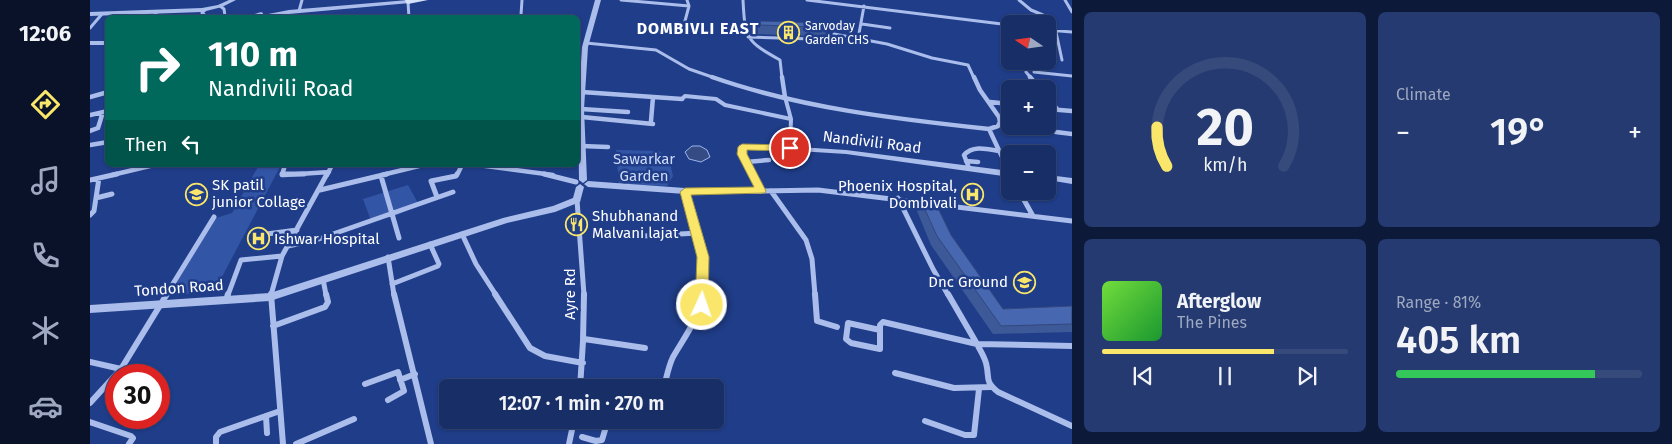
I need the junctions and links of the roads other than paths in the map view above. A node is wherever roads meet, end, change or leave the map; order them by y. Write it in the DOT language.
graph roads {
  1 [pos="233,0"];
  2 [pos="302,0"];
  3 [pos="396,0"];
  4 [pos="425,0"];
  5 [pos="522,0"];
  6 [pos="598,0"];
  7 [pos="621,0"];
  8 [pos="687,0"];
  9 [pos="743,0"];
  10 [pos="807,0"];
  11 [pos="1019,0"];
  12 [pos="1065,0"];
  13 [pos="408,1"];
  14 [pos="352,3"];
  15 [pos="220,6"];
  16 [pos="689,6"];
  17 [pos="864,6"];
  18 [pos="205,10"];
  19 [pos="299,10"];
  20 [pos="157,12"];
  21 [pos="1072,12"];
  22 [pos="90,14"];
  23 [pos="102,14"];
  24 [pos="154,15"];
  25 [pos="204,15"];
  26 [pos="225,15"];
  27 [pos="265,15"];
  28 [pos="272,15"];
  29 [pos="409,15"];
  30 [pos="521,15"];
  31 [pos="1043,15"];
  32 [pos="685,21"];
  33 [pos="862,24"];
  34 [pos="1001,24"];
  35 [pos="744,26"];
  36 [pos="769,27"];
  37 [pos="90,28"];
  38 [pos="890,28"];
  39 [pos="1056,30"];
  40 [pos="1072,32"];
  41 [pos="834,34"];
  42 [pos="1056,34"];
  43 [pos="748,37"];
  44 [pos="812,39"];
  45 [pos="858,39"];
  46 [pos="586,43"];
  47 [pos="90,44"];
  48 [pos="105,45"];
  49 [pos="1062,60"];
  50 [pos="1026,72"];
  51 [pos="1034,72"];
  52 [pos="1072,76"];
  53 [pos="1033,80"];
  54 [pos="582,92"];
  55 [pos="105,93"];
  56 [pos="90,97"];
  57 [pos="785,97"];
  58 [pos="635,98"];
  59 [pos="653,98"];
  60 [pos="682,99"];
  61 [pos="990,102"];
  62 [pos="1001,103"];
  63 [pos="1056,108"];
  64 [pos="580,109"];
  65 [pos="1058,110"];
  66 [pos="105,112"];
  67 [pos="628,112"];
  68 [pos="1072,112"];
  69 [pos="90,115"];
  70 [pos="791,119"];
  71 [pos="989,129"];
  72 [pos="90,131"];
  73 [pos="1056,132"];
  74 [pos="1072,134"];
  75 [pos="595,141"];
  76 [pos="105,142"];
  77 [pos="90,145"];
  78 [pos="582,146"];
  79 [pos="595,147"];
  80 [pos="608,147"];
  81 [pos="790,148"];
  82 [pos="999,151"];
  83 [pos="1001,155"];
  84 [pos="769,160"];
  85 [pos="746,162"];
  86 [pos="978,162"];
  87 [pos="967,165"];
  88 [pos="146,167"];
  89 [pos="284,167"];
  90 [pos="331,167"];
  91 [pos="391,167"];
  92 [pos="414,167"];
  93 [pos="461,167"];
  94 [pos="494,167"];
  95 [pos="329,172"];
  96 [pos="1001,172"];
  97 [pos="388,173"];
  98 [pos="381,176"];
  99 [pos="99,178"];
  100 [pos="1056,179"];
  101 [pos="90,180"];
  102 [pos="1072,181"];
  103 [pos="582,183"];
  104 [pos="320,190"];
  105 [pos="761,191"];
  106 [pos="771,191"];
  107 [pos="453,192"];
  108 [pos="685,192"];
  109 [pos="112,194"];
  110 [pos="436,197"];
  111 [pos="96,198"];
  112 [pos="898,198"];
  113 [pos="578,200"];
  114 [pos="1024,200"];
  115 [pos="391,212"];
  116 [pos="90,215"];
  117 [pos="1033,216"];
  118 [pos="214,217"];
  119 [pos="1072,221"];
  120 [pos="296,232"];
  121 [pos="698,233"];
  122 [pos="462,234"];
  123 [pos="261,236"];
  124 [pos="625,237"];
  125 [pos="399,238"];
  126 [pos="430,244"];
  127 [pos="288,246"];
  128 [pos="282,256"];
  129 [pos="388,257"];
  130 [pos="323,278"];
  131 [pos="392,284"];
  132 [pos="270,297"];
  133 [pos="226,300"];
  134 [pos="161,305"];
  135 [pos="90,309"];
  136 [pos="273,326"];
  137 [pos="837,327"];
  138 [pos="880,330"];
  139 [pos="584,339"];
  140 [pos="977,344"];
  141 [pos="1072,346"];
  142 [pos="645,348"];
  143 [pos="90,362"];
  144 [pos="124,364"];
  145 [pos="583,364"];
  146 [pos="105,365"];
  147 [pos="895,372"];
  148 [pos="415,374"];
  149 [pos="581,379"];
  150 [pos="665,379"];
  151 [pos="400,380"];
  152 [pos="365,384"];
  153 [pos="105,386"];
  154 [pos="991,387"];
  155 [pos="979,389"];
  156 [pos="388,400"];
  157 [pos="90,403"];
  158 [pos="280,411"];
  159 [pos="266,416"];
  160 [pos="354,419"];
  161 [pos="925,421"];
  162 [pos="90,422"];
  163 [pos="1072,426"];
  164 [pos="572,429"];
  165 [pos="605,429"];
  166 [pos="267,433"];
  167 [pos="582,438"];
  168 [pos="128,444"];
  169 [pos="216,444"];
  170 [pos="283,444"];
  171 [pos="296,444"];
  172 [pos="431,444"];
  173 [pos="569,444"];
  1 -- 15 [label="street"];
  2 -- 19 [label="street"];
  3 -- 14 [label="street"];
  4 -- 13 [label="main road"];
  5 -- 30 [label="street"];
  6 -- 46 [label="street"];
  7 -- 16 [label="street"];
  8 -- 16 [label="street"];
  9 -- 35 [label="street"];
  10 -- 17 [label="street"];
  11 -- 31 [label="street"];
  12 -- 21 [label="street"];
  13 -- 14 [label="street"];
  13 -- 29 [label="street"];
  14 -- 19 [label="street"];
  15 -- 18 [label="street"];
  15 -- 26 [label="street"];
  16 -- 32 [label="street"];
  17 -- 33 [label="street"];
  17 -- 34 [label="street"];
  18 -- 20 [label="street"];
  18 -- 25 [label="street"];
  19 -- 27 [label="street"];
  19 -- 28 [label="street"];
  20 -- 23 [label="street"];
  20 -- 24 [label="street"];
  22 -- 23 [label="street"];
  23 -- 37 [label="street"];
  33 -- 38 [label="street"];
  33 -- 45 [label="street"];
  35 -- 36 [label="street"];
  35 -- 43 [label="street"];
  39 -- 40 [label="street"];
  41 -- 45 [label="street"];
  42 -- 49 [label="street"];
  43 -- 44 [label="street"];
  43 -- 57 [label="street"];
  45 -- 61 [label="street"];
  46 -- 54 [label="street"];
  46 -- 57 [label="street"];
  47 -- 48 [label="street"];
  50 -- 53 [label="street"];
  51 -- 52 [label="street"];
  54 -- 59 [label="street"];
  54 -- 64 [label="street"];
  55 -- 56 [label="street"];
  57 -- 70 [label="street"];
  57 -- 71 [label="street"];
  58 -- 59 [label="street"];
  59 -- 60 [label="street"];
  59 -- 64 [label="street"];
  60 -- 70 [label="street"];
  61 -- 62 [label="street"];
  61 -- 71 [label="street"];
  63 -- 65 [label="street"];
  64 -- 67 [label="street"];
  64 -- 78 [label="street"];
  65 -- 68 [label="street"];
  66 -- 69 [label="street"];
  66 -- 72 [label="street"];
  70 -- 81 [label="street"];
  71 -- 82 [label="street"];
  73 -- 74 [label="street"];
  75 -- 79 [label="street"];
  76 -- 77 [label="street"];
  78 -- 79 [label="street"];
  78 -- 103 [label="street"];
  79 -- 80 [label="street"];
  81 -- 85 [label="street, Nandivili Road"];
  81 -- 87 [label="street, Nandivili Road"];
  82 -- 83 [label="street"];
  82 -- 87 [label="street"];
  84 -- 85 [label="street"];
  85 -- 105 [label="street"];
  86 -- 87 [label="street"];
  87 -- 96 [label="street, Nandivili Road"];
  88 -- 99 [label="street"];
  89 -- 95 [label="street"];
  90 -- 95 [label="street"];
  91 -- 97 [label="street"];
  92 -- 97 [label="street"];
  93 -- 110 [label="street"];
  94 -- 103 [label="street"];
  95 -- 104 [label="street"];
  97 -- 98 [label="street"];
  98 -- 104 [label="street"];
  98 -- 115 [label="street"];
  99 -- 101 [label="street"];
  99 -- 111 [label="street"];
  100 -- 102 [label="street"];
  103 -- 108 [label="street"];
  103 -- 113 [label="street"];
  104 -- 120 [label="street"];
  105 -- 106 [label="street"];
  105 -- 108 [label="street"];
  106 -- 112 [label="street"];
  106 -- 137 [label="street"];
  107 -- 110 [label="street"];
  108 -- 121 [label="street"];
  109 -- 111 [label="street"];
  110 -- 115 [label="street"];
  111 -- 116 [label="street"];
  112 -- 117 [label="street"];
  112 -- 140 [label="street"];
  113 -- 122 [label="street, Tondon Road"];
  113 -- 139 [label="street, Ayre Rd"];
  114 -- 117 [label="street"];
  115 -- 125 [label="street"];
  115 -- 127 [label="street"];
  117 -- 119 [label="street"];
  118 -- 134 [label="street"];
  120 -- 123 [label="street"];
  120 -- 127 [label="street"];
  121 -- 124 [label="street"];
  121 -- 150 [label="street"];
  122 -- 126 [label="street, Tondon Road"];
  122 -- 145 [label="street"];
  126 -- 129 [label="street, Tondon Road"];
  126 -- 131 [label="street"];
  127 -- 128 [label="street"];
  128 -- 132 [label="street"];
  128 -- 133 [label="street"];
  129 -- 130 [label="street, Tondon Road"];
  129 -- 131 [label="street"];
  130 -- 132 [label="street, Tondon Road"];
  130 -- 136 [label="street"];
  131 -- 148 [label="street"];
  132 -- 133 [label="street, Tondon Road"];
  132 -- 136 [label="street"];
  133 -- 134 [label="street, Tondon Road"];
  134 -- 135 [label="street, Tondon Road"];
  134 -- 144 [label="street"];
  136 -- 158 [label="street"];
  138 -- 138 [label="street"];
  138 -- 140 [label="street"];
  139 -- 142 [label="street"];
  139 -- 145 [label="street, Ayre Rd"];
  140 -- 141 [label="street"];
  140 -- 154 [label="street"];
  143 -- 146 [label="street"];
  145 -- 149 [label="street, Ayre Rd"];
  147 -- 155 [label="street"];
  148 -- 151 [label="street"];
  148 -- 172 [label="street"];
  151 -- 152 [label="street"];
  151 -- 156 [label="street"];
  153 -- 157 [label="street"];
  154 -- 155 [label="street"];
  154 -- 163 [label="street"];
  155 -- 161 [label="street"];
  158 -- 159 [label="street"];
  158 -- 170 [label="street"];
  159 -- 166 [label="street"];
  159 -- 169 [label="street"];
  160 -- 171 [label="street"];
  162 -- 168 [label="street"];
  164 -- 173 [label="street"];
  165 -- 167 [label="street"];
}
